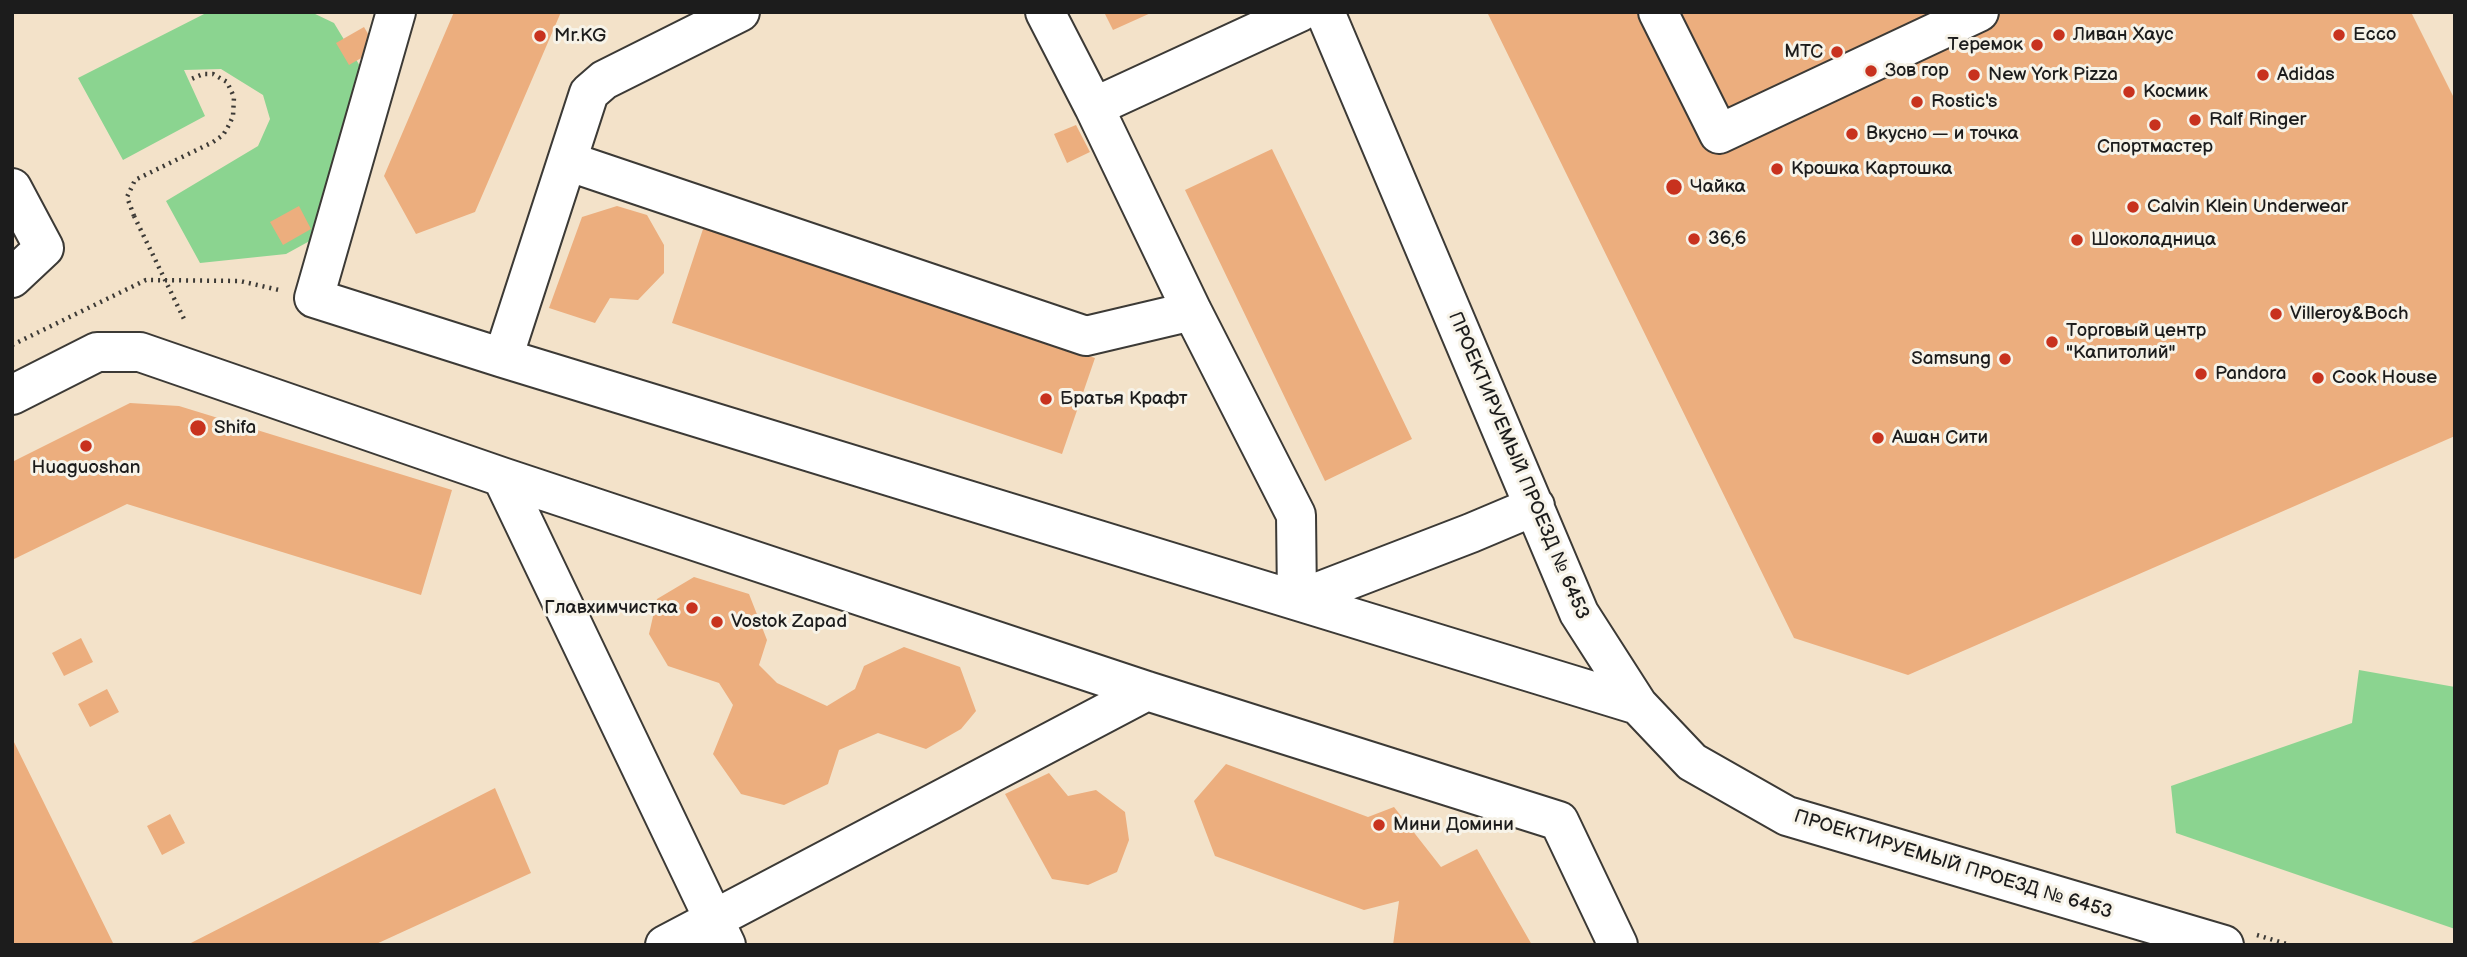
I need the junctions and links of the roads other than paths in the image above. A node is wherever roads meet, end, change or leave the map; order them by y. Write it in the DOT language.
graph roads {
  1 [pos="396,12"];
  2 [pos="740,12"];
  3 [pos="1045,12"];
  4 [pos="1300,12"];
  5 [pos="1325,12"];
  6 [pos="1658,12"];
  7 [pos="1979,12"];
  8 [pos="1094,107"];
  9 [pos="567,161"];
  10 [pos="12,187"];
  11 [pos="12,278"];
  12 [pos="1192,311"];
  13 [pos="503,358"];
  14 [pos="12,395"];
  15 [pos="502,477"];
  16 [pos="1535,506"];
  17 [pos="1297,600"];
  18 [pos="1147,691"];
  19 [pos="1638,705"];
  20 [pos="719,932"];
  21 [pos="2237,939"];
  22 [pos="665,945"];
  23 [pos="1618,945"];
  1 -- 13 [label="street"];
  2 -- 9 [label="street"];
  3 -- 8 [label="street"];
  4 -- 8 [label="street"];
  5 -- 16 [label="street, ПРОЕКТИРУЕМЫЙ ПРОЕЗД № 6453"];
  6 -- 7 [label="street"];
  8 -- 12 [label="street"];
  9 -- 12 [label="street"];
  9 -- 13 [label="street"];
  10 -- 11 [label="street"];
  12 -- 17 [label="street"];
  13 -- 17 [label="street"];
  14 -- 15 [label="street"];
  15 -- 18 [label="street"];
  15 -- 20 [label="street"];
  16 -- 17 [label="street"];
  16 -- 19 [label="street, ПРОЕКТИРУЕМЫЙ ПРОЕЗД № 6453"];
  17 -- 19 [label="street"];
  18 -- 20 [label="street"];
  18 -- 23 [label="street"];
  19 -- 21 [label="street, ПРОЕКТИРУЕМЫЙ ПРОЕЗД № 6453"];
  20 -- 22 [label="street"];
}
